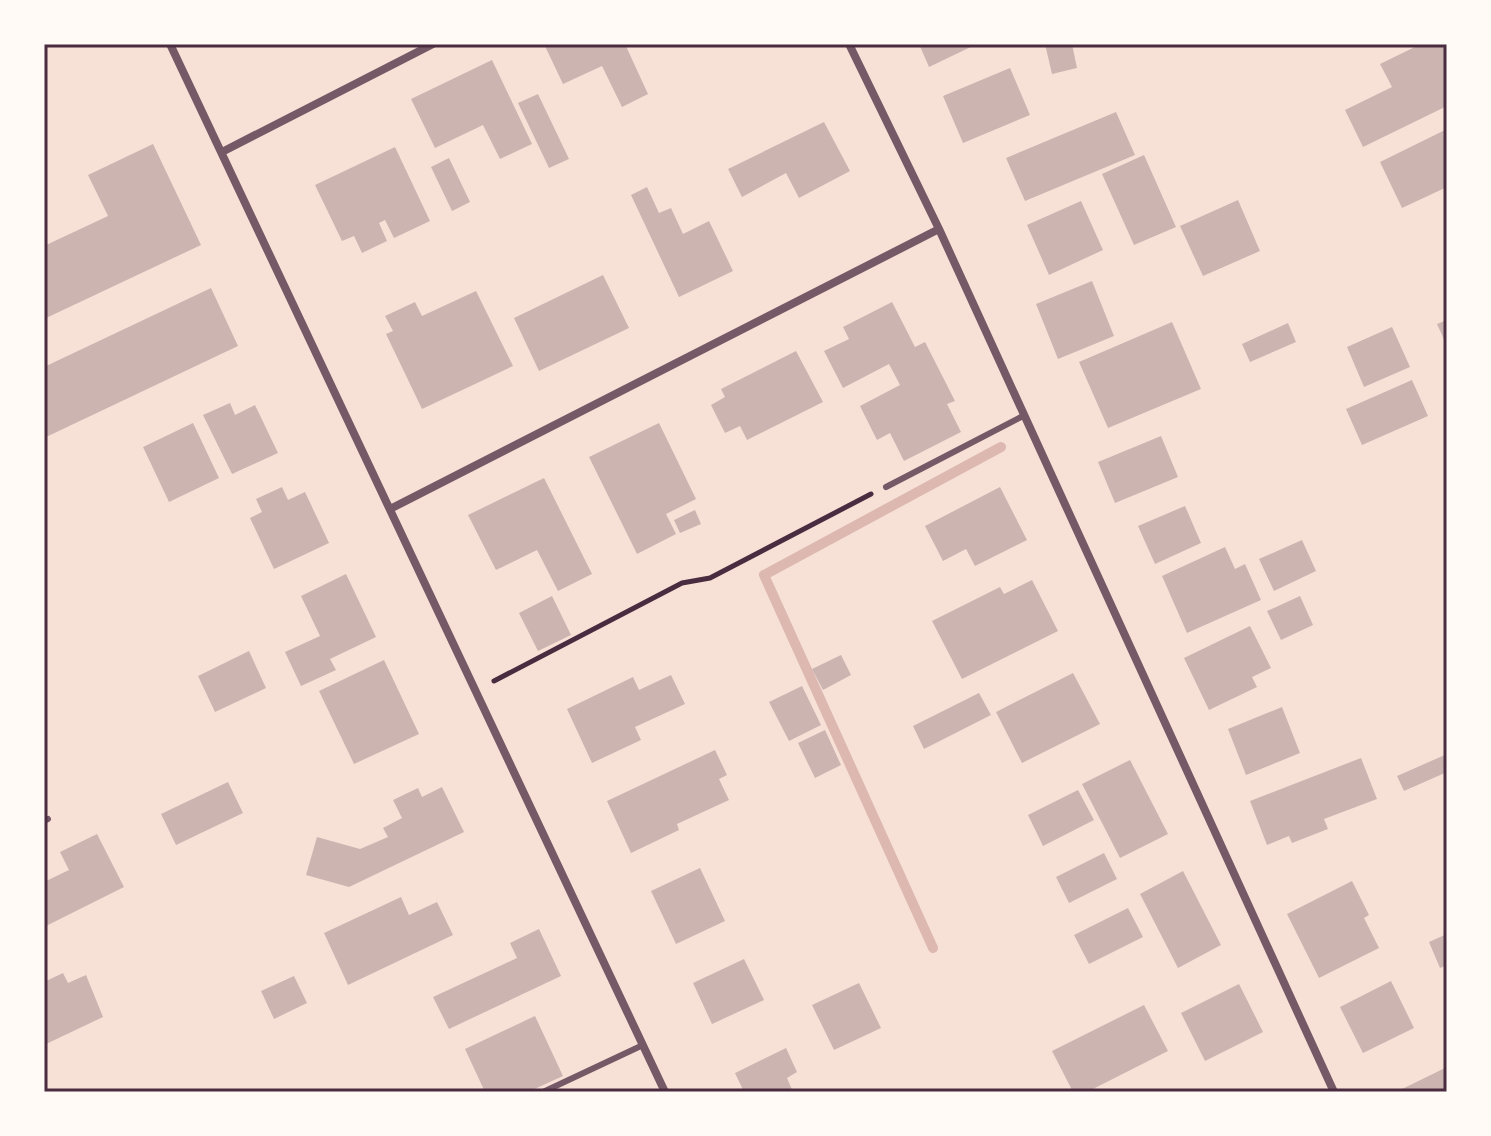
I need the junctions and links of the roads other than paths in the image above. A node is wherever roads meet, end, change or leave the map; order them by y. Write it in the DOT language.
graph roads {
  1 [pos="170,44"];
  2 [pos="433,44"];
  3 [pos="849,44"];
  4 [pos="222,152"];
  5 [pos="939,229"];
  6 [pos="1023,416"];
  7 [pos="886,487"];
  8 [pos="390,509"];
  9 [pos="643,1045"];
  10 [pos="543,1092"];
  11 [pos="665,1092"];
  12 [pos="1334,1092"];
  1 -- 4 [label="street"];
  2 -- 4 [label="street"];
  3 -- 5 [label="street"];
  4 -- 8 [label="street"];
  5 -- 6 [label="street"];
  5 -- 8 [label="street"];
  6 -- 7 [label="lane"];
  6 -- 12 [label="street"];
  8 -- 9 [label="street"];
  9 -- 10 [label="lane"];
  9 -- 11 [label="street"];
}
